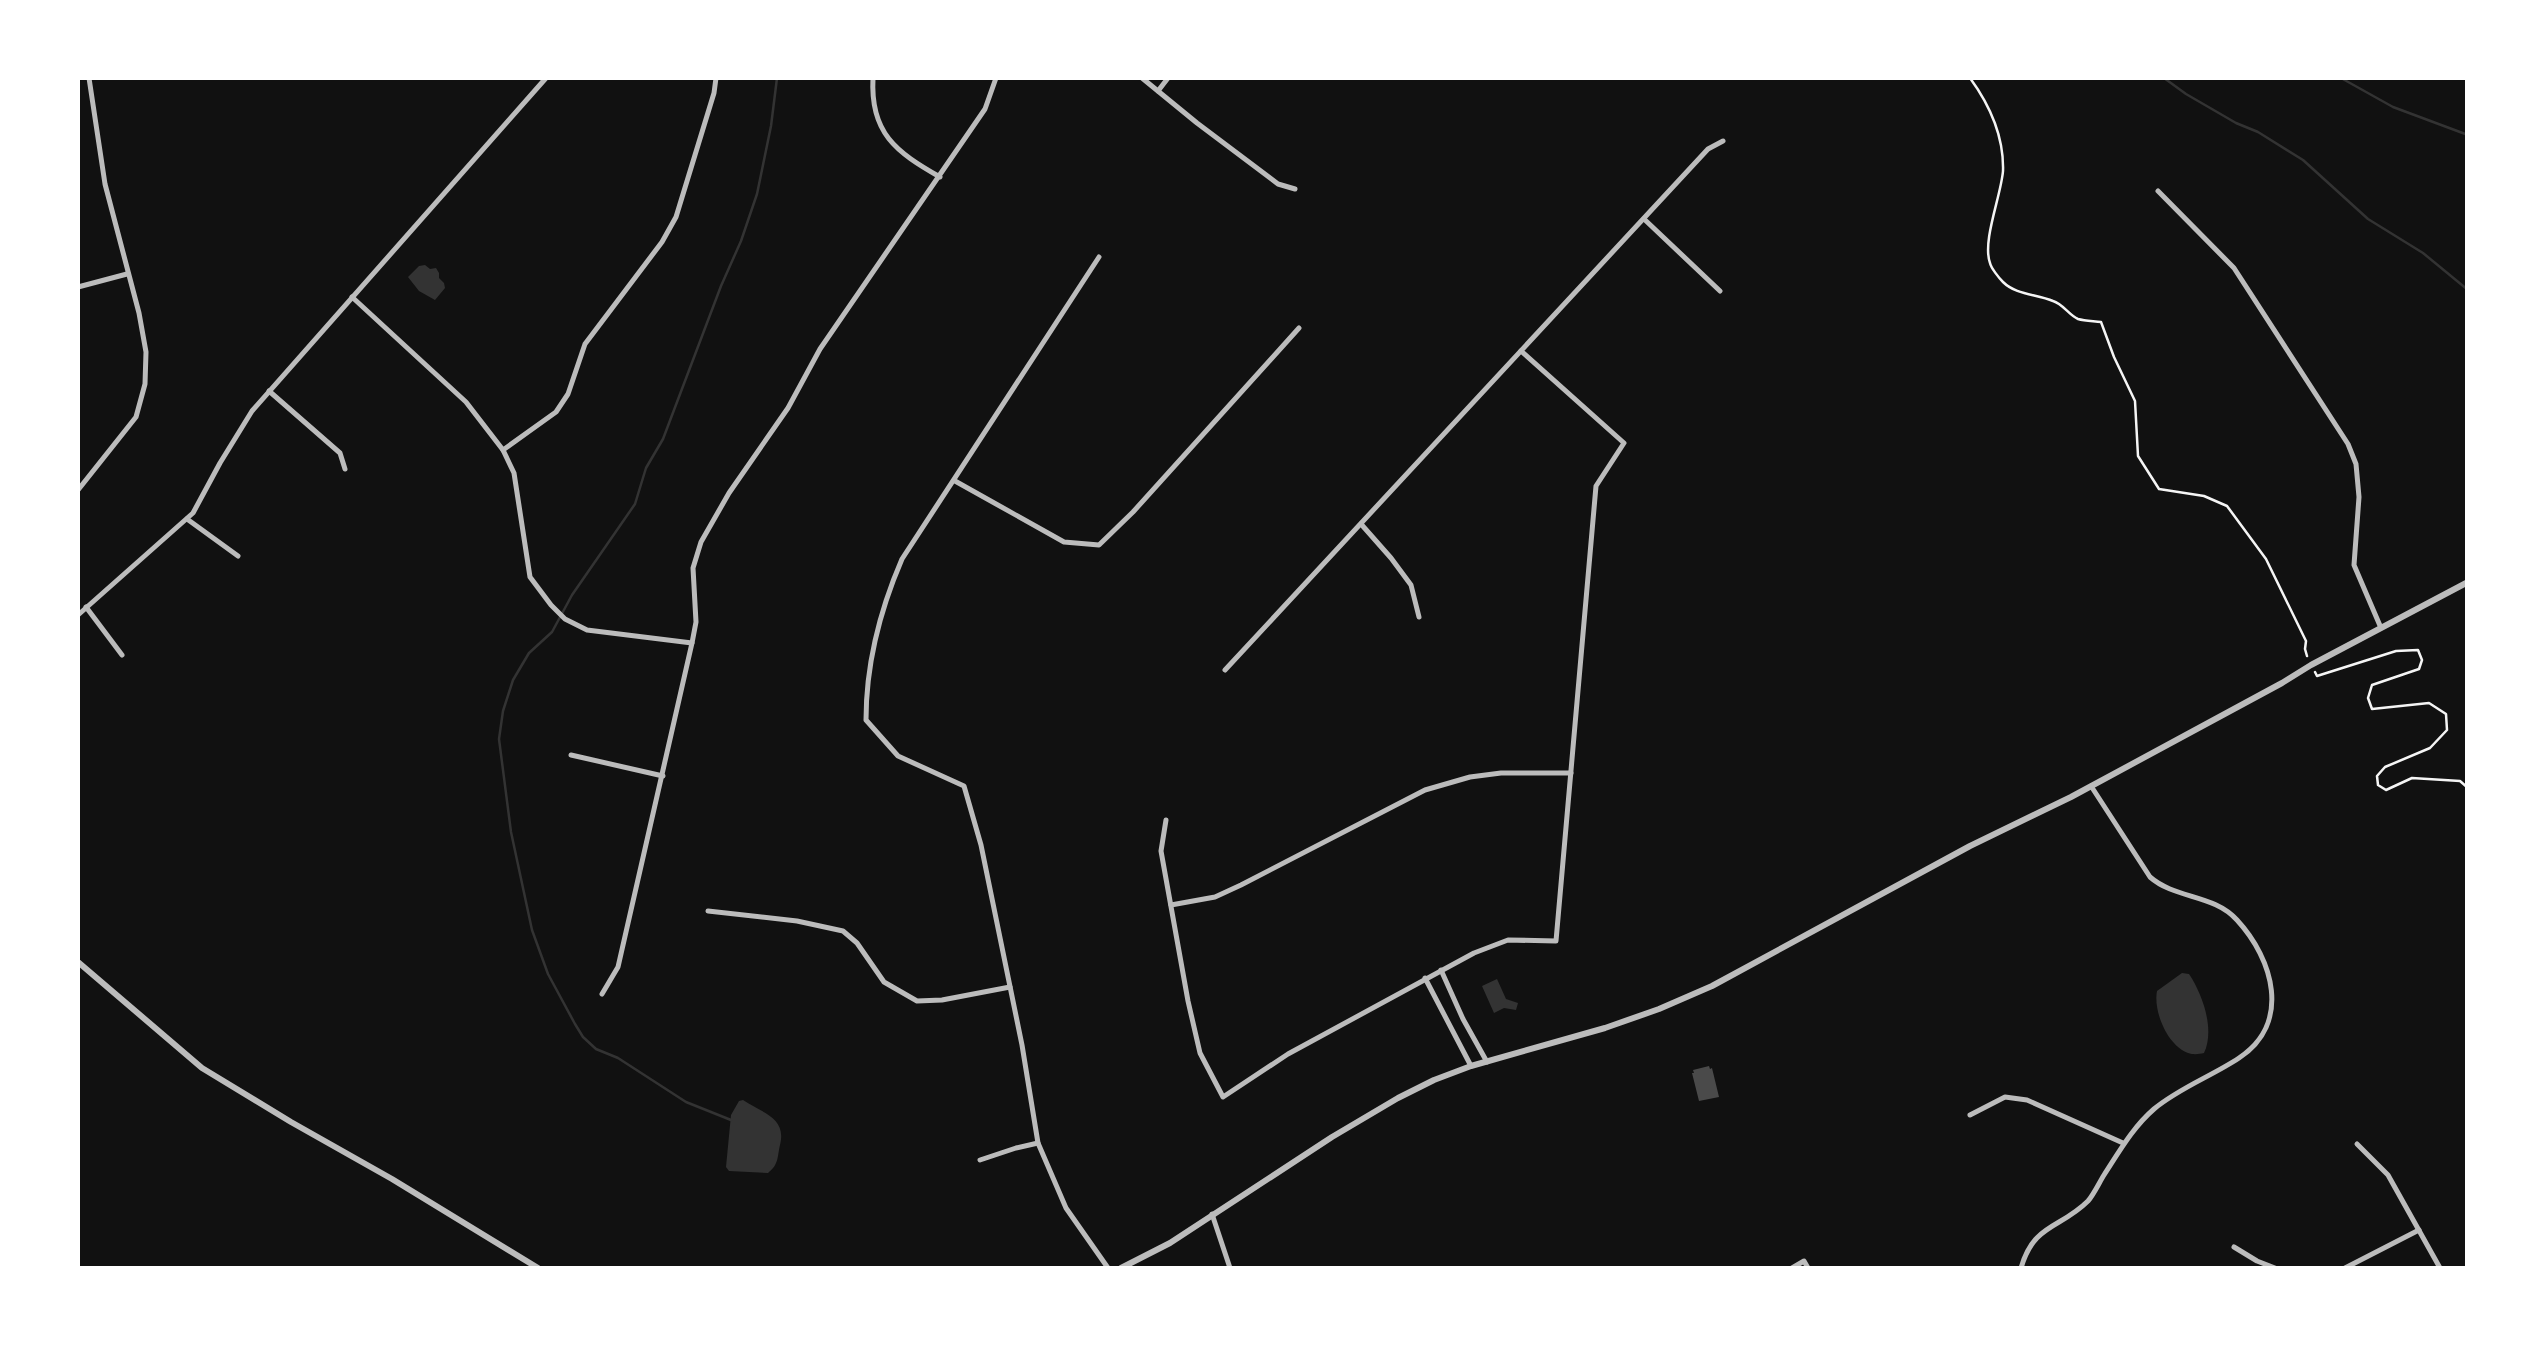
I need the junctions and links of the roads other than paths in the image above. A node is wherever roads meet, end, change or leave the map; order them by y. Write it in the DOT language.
graph roads {
  1 [pos="89,78"];
  2 [pos="546,78"];
  3 [pos="716,78"];
  4 [pos="872,78"];
  5 [pos="996,78"];
  6 [pos="1142,78"];
  7 [pos="1168,78"];
  8 [pos="1158,91"];
  9 [pos="1724,142"];
  10 [pos="940,177"];
  11 [pos="1296,189"];
  12 [pos="2158,191"];
  13 [pos="1644,219"];
  14 [pos="1099,257"];
  15 [pos="127,274"];
  16 [pos="78,287"];
  17 [pos="1720,291"];
  18 [pos="352,298"];
  19 [pos="1299,328"];
  20 [pos="1521,351"];
  21 [pos="269,391"];
  22 [pos="503,450"];
  23 [pos="344,469"];
  24 [pos="955,481"];
  25 [pos="78,490"];
  26 [pos="187,518"];
  27 [pos="1361,524"];
  28 [pos="238,556"];
  29 [pos="2468,582"];
  30 [pos="86,607"];
  31 [pos="78,615"];
  32 [pos="1419,617"];
  33 [pos="2381,628"];
  34 [pos="692,644"];
  35 [pos="122,654"];
  36 [pos="1225,670"];
  37 [pos="571,756"];
  38 [pos="1571,773"];
  39 [pos="664,776"];
  40 [pos="2091,786"];
  41 [pos="1166,820"];
  42 [pos="1171,905"];
  43 [pos="708,911"];
  44 [pos="78,962"];
  45 [pos="1441,970"];
  46 [pos="1425,978"];
  47 [pos="1010,987"];
  48 [pos="602,994"];
  49 [pos="1487,1062"];
  50 [pos="1472,1066"];
  51 [pos="1970,1115"];
  52 [pos="1038,1143"];
  53 [pos="2124,1144"];
  54 [pos="2357,1144"];
  55 [pos="980,1160"];
  56 [pos="1212,1214"];
  57 [pos="2419,1230"];
  58 [pos="2234,1247"];
  59 [pos="538,1268"];
  60 [pos="1108,1268"];
  61 [pos="1122,1268"];
  62 [pos="1230,1268"];
  63 [pos="1792,1268"];
  64 [pos="1808,1268"];
  65 [pos="2021,1268"];
  66 [pos="2276,1268"];
  67 [pos="2345,1268"];
  68 [pos="2440,1268"];
  1 -- 15 [label="street"];
  2 -- 18 [label="street"];
  3 -- 22 [label="street"];
  4 -- 10 [label="street"];
  5 -- 10 [label="street"];
  6 -- 8 [label="street"];
  7 -- 8 [label="street"];
  8 -- 11 [label="street"];
  9 -- 13 [label="street"];
  10 -- 34 [label="street"];
  12 -- 33 [label="street"];
  13 -- 17 [label="street"];
  13 -- 20 [label="street"];
  14 -- 24 [label="street"];
  15 -- 16 [label="street"];
  15 -- 25 [label="street"];
  18 -- 21 [label="street"];
  18 -- 22 [label="street"];
  19 -- 24 [label="street"];
  20 -- 27 [label="street"];
  20 -- 38 [label="street"];
  21 -- 23 [label="street"];
  21 -- 26 [label="street"];
  22 -- 34 [label="street"];
  24 -- 47 [label="street"];
  26 -- 28 [label="street"];
  26 -- 30 [label="street"];
  27 -- 32 [label="street"];
  27 -- 36 [label="street"];
  29 -- 33 [label="street"];
  30 -- 31 [label="street"];
  30 -- 35 [label="street"];
  33 -- 40 [label="street"];
  34 -- 39 [label="street"];
  37 -- 39 [label="street"];
  38 -- 42 [label="street"];
  38 -- 45 [label="street"];
  39 -- 48 [label="street"];
  40 -- 49 [label="street"];
  40 -- 53 [label="street"];
  41 -- 42 [label="street"];
  42 -- 46 [label="street"];
  43 -- 47 [label="street"];
  44 -- 59 [label="street"];
  45 -- 46 [label="street"];
  45 -- 49 [label="street"];
  46 -- 50 [label="street"];
  47 -- 52 [label="street"];
  49 -- 50 [label="street"];
  50 -- 56 [label="street"];
  51 -- 53 [label="street"];
  52 -- 55 [label="street"];
  52 -- 60 [label="street"];
  53 -- 65 [label="street"];
  54 -- 57 [label="street"];
  56 -- 61 [label="street"];
  56 -- 62 [label="street"];
  57 -- 67 [label="street"];
  57 -- 68 [label="street"];
  58 -- 66 [label="street"];
  63 -- 64 [label="street"];
}
